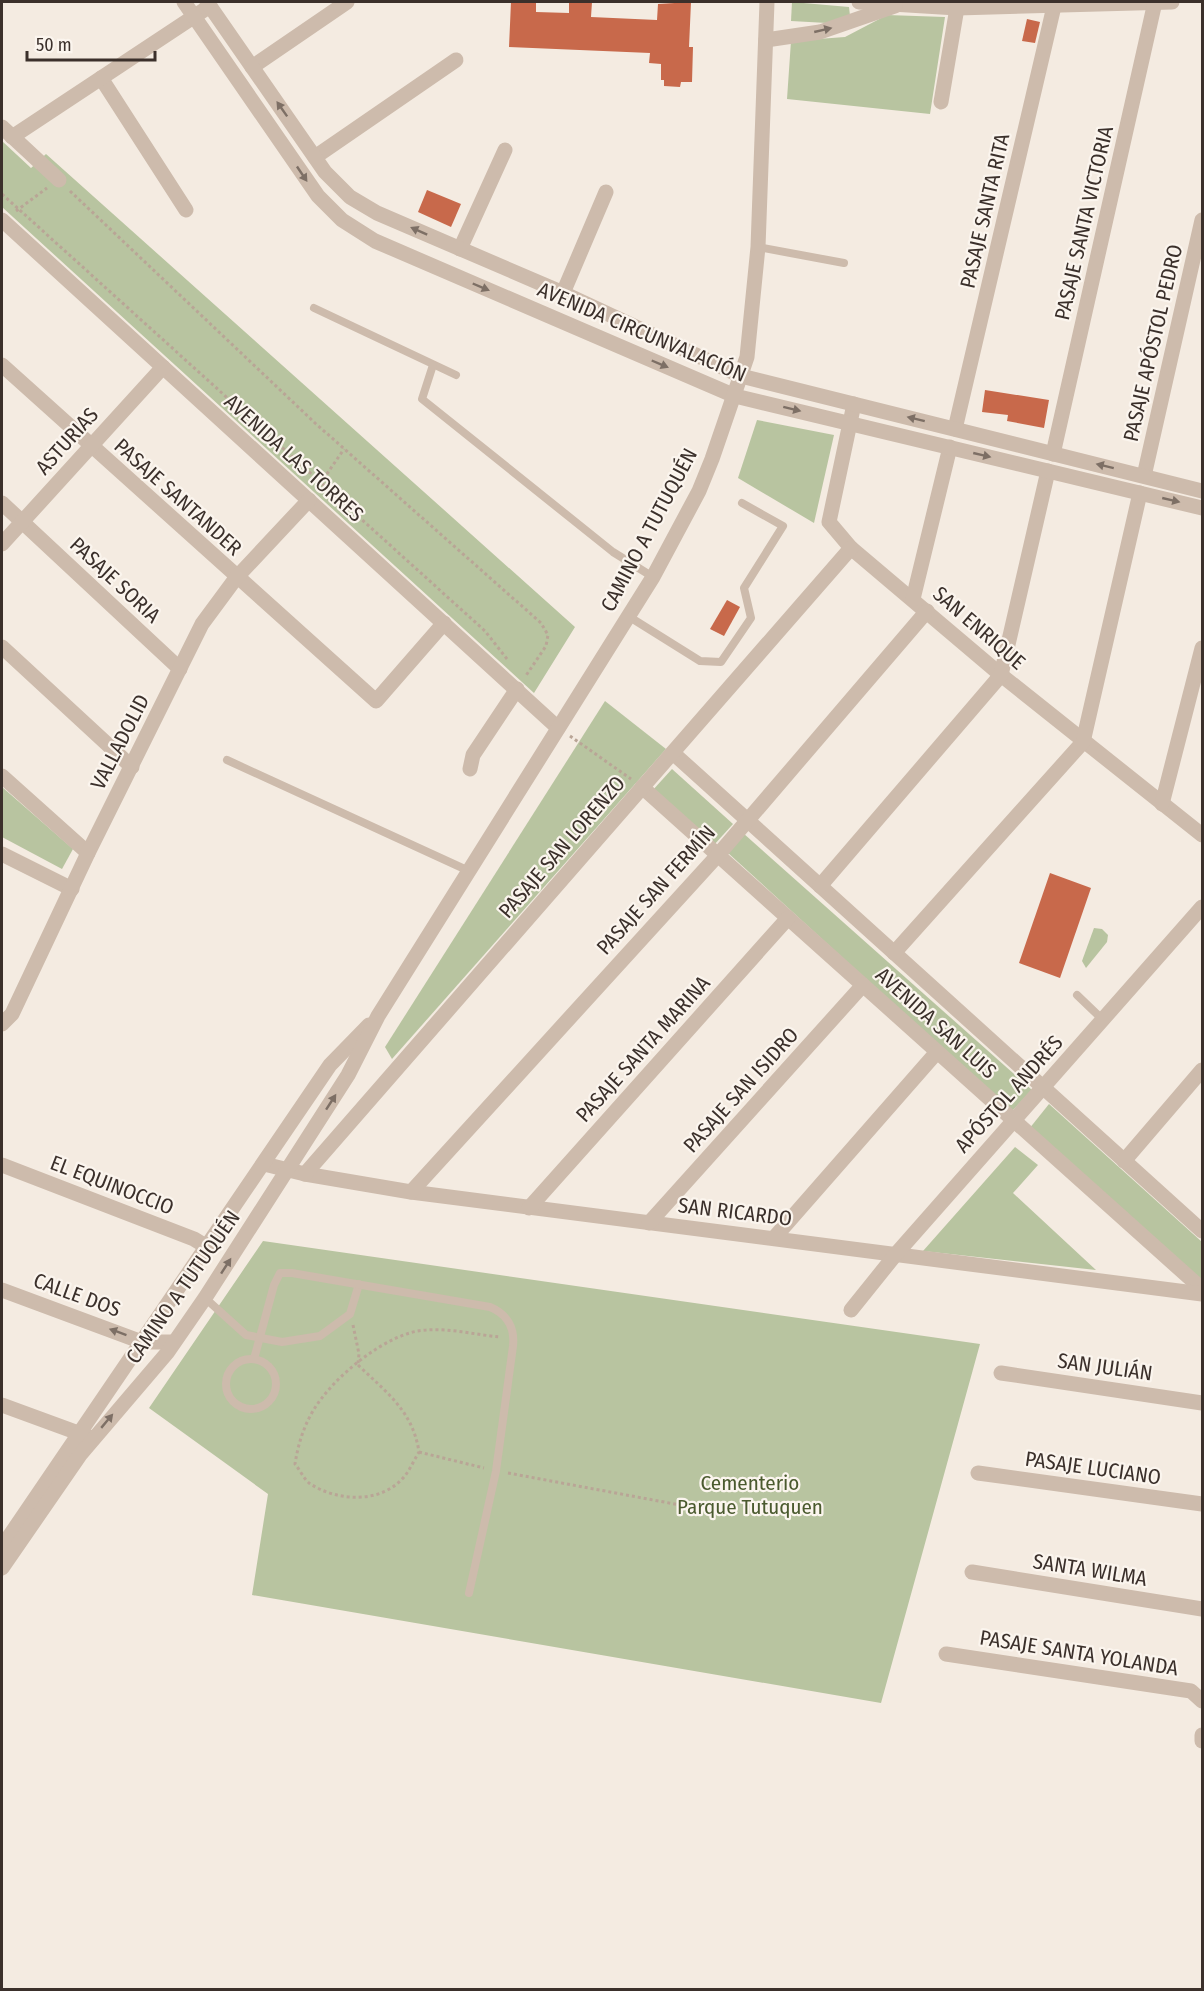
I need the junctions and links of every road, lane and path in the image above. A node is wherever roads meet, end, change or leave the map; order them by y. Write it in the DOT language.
graph roads {
  1 [pos="184,2"];
  2 [pos="347,2"];
  3 [pos="767,2"];
  4 [pos="859,2"];
  5 [pos="1155,2"];
  6 [pos="1172,2"];
  7 [pos="1055,3"];
  8 [pos="209,4"];
  9 [pos="898,5"];
  10 [pos="958,5"];
  11 [pos="194,16"];
  12 [pos="766,40"];
  13 [pos="456,60"];
  14 [pos="252,66"];
  15 [pos="101,78"];
  16 [pos="941,102"];
  17 [pos="7,132"];
  18 [pos="505,150"];
  19 [pos="315,158"];
  20 [pos="59,180"];
  21 [pos="606,192"];
  22 [pos="2,194"];
  23 [pos="18,209"];
  24 [pos="186,210"];
  25 [pos="1203,220"];
  26 [pos="2,221"];
  27 [pos="758,247"];
  28 [pos="460,249"];
  29 [pos="844,263"];
  30 [pos="448,273"];
  31 [pos="563,293"];
  32 [pos="314,308"];
  33 [pos="2,364"];
  34 [pos="433,365"];
  35 [pos="163,367"];
  36 [pos="456,375"];
  37 [pos="741,376"];
  38 [pos="735,396"];
  39 [pos="854,404"];
  40 [pos="850,423"];
  41 [pos="955,429"];
  42 [pos="91,446"];
  43 [pos="950,447"];
  44 [pos="344,449"];
  45 [pos="1053,454"];
  46 [pos="1048,471"];
  47 [pos="1144,476"];
  48 [pos="321,483"];
  49 [pos="1203,491"];
  50 [pos="1140,493"];
  51 [pos="309,500"];
  52 [pos="2,503"];
  53 [pos="742,503"];
  54 [pos="1203,508"];
  55 [pos="22,522"];
  56 [pos="2,544"];
  57 [pos="851,548"];
  58 [pos="652,577"];
  59 [pos="236,578"];
  60 [pos="914,599"];
  61 [pos="927,611"];
  62 [pos="628,616"];
  63 [pos="444,623"];
  64 [pos="2,647"];
  65 [pos="1203,648"];
  66 [pos="180,669"];
  67 [pos="1001,675"];
  68 [pos="517,689"];
  69 [pos="558,728"];
  70 [pos="1083,742"];
  71 [pos="673,753"];
  72 [pos="227,760"];
  73 [pos="132,767"];
  74 [pos="470,769"];
  75 [pos="2,776"];
  76 [pos="642,787"];
  77 [pos="1162,804"];
  78 [pos="747,820"];
  79 [pos="1203,835"];
  80 [pos="88,853"];
  81 [pos="2,854"];
  82 [pos="718,855"];
  83 [pos="469,871"];
  84 [pos="820,886"];
  85 [pos="72,889"];
  86 [pos="1203,907"];
  87 [pos="788,918"];
  88 [pos="894,953"];
  89 [pos="863,985"];
  90 [pos="1077,995"];
  91 [pos="378,1016"];
  92 [pos="1103,1020"];
  93 [pos="2,1024"];
  94 [pos="937,1052"];
  95 [pos="1203,1070"];
  96 [pos="1043,1087"];
  97 [pos="1014,1120"];
  98 [pos="1125,1161"];
  99 [pos="2,1164"];
  100 [pos="264,1164"];
  101 [pos="287,1171"];
  102 [pos="305,1174"];
  103 [pos="411,1192"];
  104 [pos="529,1208"];
  105 [pos="649,1223"];
  106 [pos="1201,1226"];
  107 [pos="774,1238"];
  108 [pos="207,1247"];
  109 [pos="896,1254"];
  110 [pos="189,1275"];
  111 [pos="359,1284"];
  112 [pos="1203,1289"];
  113 [pos="2,1290"];
  114 [pos="1203,1294"];
  115 [pos="205,1298"];
  116 [pos="851,1310"];
  117 [pos="350,1314"];
  118 [pos="259,1338"];
  119 [pos="514,1339"];
  120 [pos="142,1342"];
  121 [pos="174,1342"];
  122 [pos="254,1359"];
  123 [pos="358,1365"];
  124 [pos="1001,1373"];
  125 [pos="1203,1403"];
  126 [pos="2,1405"];
  127 [pos="87,1436"];
  128 [pos="419,1452"];
  129 [pos="496,1471"];
  130 [pos="978,1473"];
  131 [pos="1203,1504"];
  132 [pos="707,1510"];
  133 [pos="13,1531"];
  134 [pos="2,1547"];
  135 [pos="2,1568"];
  136 [pos="972,1572"];
  137 [pos="469,1593"];
  138 [pos="1203,1609"];
  139 [pos="946,1654"];
  140 [pos="1203,1701"];
  141 [pos="1203,1735"];
  142 [pos="1202,1740"];
  1 -- 11 [label="street, AVENIDA CIRCUNVALACIÓN"];
  2 -- 14 [label="street"];
  3 -- 12 [label="street, CAMINO A TUTUQUÉN"];
  4 -- 9 [label="street"];
  5 -- 6 [label="street"];
  5 -- 7 [label="street"];
  5 -- 45 [label="street, PASAJE SANTA VICTORIA"];
  7 -- 10 [label="street"];
  7 -- 41 [label="street, PASAJE SANTA RITA"];
  8 -- 11 [label="street"];
  8 -- 14 [label="street, AVENIDA CIRCUNVALACIÓN"];
  9 -- 10 [label="street"];
  12 -- 9 [label="street, one-way"];
  10 -- 16 [label="street"];
  11 -- 15 [label="street"];
  11 -- 30 [label="street, AVENIDA CIRCUNVALACIÓN, one-way"];
  12 -- 27 [label="street, CAMINO A TUTUQUÉN"];
  13 -- 19 [label="street"];
  19 -- 14 [label="street, AVENIDA CIRCUNVALACIÓN, one-way"];
  15 -- 17 [label="street"];
  15 -- 24 [label="street"];
  17 -- 20 [label="street"];
  18 -- 28 [label="street"];
  28 -- 19 [label="street, AVENIDA CIRCUNVALACIÓN, one-way"];
  20 -- 23 [label="path"];
  20 -- 44 [label="path"];
  21 -- 31 [label="street"];
  22 -- 23 [label="path"];
  23 -- 26 [label="path"];
  23 -- 48 [label="path"];
  25 -- 47 [label="street, PASAJE APÓSTOL PEDRO"];
  26 -- 35 [label="street, AVENIDA LAS TORRES"];
  27 -- 29 [label="lane"];
  27 -- 37 [label="street, CAMINO A TUTUQUÉN"];
  28 -- 30 [label="street"];
  28 -- 31 [label="street, AVENIDA CIRCUNVALACIÓN"];
  30 -- 38 [label="street, AVENIDA CIRCUNVALACIÓN, one-way"];
  31 -- 37 [label="street, AVENIDA CIRCUNVALACIÓN"];
  32 -- 34 [label="lane"];
  33 -- 42 [label="street, PASAJE SANTANDER"];
  34 -- 36 [label="lane"];
  34 -- 58 [label="lane"];
  35 -- 42 [label="street, ASTURIAS"];
  35 -- 51 [label="street, AVENIDA LAS TORRES"];
  37 -- 38 [label="street, CAMINO A TUTUQUÉN"];
  37 -- 39 [label="street, AVENIDA CIRCUNVALACIÓN"];
  38 -- 40 [label="street, AVENIDA CIRCUNVALACIÓN, one-way"];
  38 -- 58 [label="street, CAMINO A TUTUQUÉN"];
  39 -- 40 [label="street, SAN ENRIQUE"];
  41 -- 39 [label="street, AVENIDA CIRCUNVALACIÓN, one-way"];
  40 -- 43 [label="street, AVENIDA CIRCUNVALACIÓN"];
  40 -- 57 [label="street, SAN ENRIQUE"];
  41 -- 45 [label="street, AVENIDA CIRCUNVALACIÓN"];
  42 -- 55 [label="street, ASTURIAS"];
  42 -- 59 [label="street, PASAJE SANTANDER"];
  43 -- 46 [label="street, AVENIDA CIRCUNVALACIÓN, one-way"];
  43 -- 60 [label="street"];
  44 -- 48 [label="path"];
  44 -- 68 [label="path"];
  47 -- 45 [label="street, AVENIDA CIRCUNVALACIÓN, one-way"];
  46 -- 50 [label="street, AVENIDA CIRCUNVALACIÓN"];
  46 -- 67 [label="street"];
  47 -- 49 [label="street, AVENIDA CIRCUNVALACIÓN"];
  48 -- 51 [label="path"];
  48 -- 68 [label="path"];
  50 -- 54 [label="street, AVENIDA CIRCUNVALACIÓN, one-way"];
  50 -- 70 [label="street"];
  51 -- 59 [label="street, VALLADOLID"];
  51 -- 63 [label="street, AVENIDA LAS TORRES"];
  52 -- 55 [label="street, PASAJE SORIA"];
  53 -- 62 [label="lane"];
  55 -- 56 [label="street, ASTURIAS"];
  55 -- 66 [label="street, PASAJE SORIA"];
  57 -- 60 [label="street, SAN ENRIQUE"];
  57 -- 71 [label="street, PASAJE SAN LORENZO"];
  58 -- 62 [label="street, CAMINO A TUTUQUÉN"];
  59 -- 63 [label="street, PASAJE SANTANDER"];
  59 -- 66 [label="street, VALLADOLID"];
  60 -- 61 [label="street, SAN ENRIQUE"];
  61 -- 67 [label="street, SAN ENRIQUE"];
  61 -- 78 [label="street, PASAJE SAN FERMÍN"];
  62 -- 69 [label="street, CAMINO A TUTUQUÉN"];
  63 -- 68 [label="street, AVENIDA LAS TORRES"];
  64 -- 73 [label="street"];
  65 -- 77 [label="street"];
  66 -- 73 [label="street, VALLADOLID"];
  67 -- 70 [label="street, SAN ENRIQUE"];
  67 -- 84 [label="street"];
  68 -- 69 [label="street, AVENIDA LAS TORRES"];
  68 -- 74 [label="street"];
  69 -- 76 [label="path"];
  69 -- 83 [label="street, CAMINO A TUTUQUÉN"];
  70 -- 77 [label="street, SAN ENRIQUE"];
  70 -- 88 [label="street"];
  71 -- 76 [label="street, PASAJE SAN LORENZO"];
  71 -- 78 [label="street, AVENIDA SAN LUIS"];
  72 -- 83 [label="lane"];
  73 -- 80 [label="street, VALLADOLID"];
  75 -- 80 [label="street"];
  76 -- 82 [label="street, AVENIDA SAN LUIS"];
  76 -- 102 [label="street, PASAJE SAN LORENZO"];
  77 -- 79 [label="street, SAN ENRIQUE"];
  78 -- 82 [label="street, PASAJE SAN FERMÍN"];
  78 -- 84 [label="street, AVENIDA SAN LUIS"];
  80 -- 85 [label="street, VALLADOLID"];
  81 -- 85 [label="street"];
  82 -- 87 [label="street, AVENIDA SAN LUIS"];
  82 -- 103 [label="street, PASAJE SAN FERMÍN"];
  83 -- 91 [label="street, CAMINO A TUTUQUÉN"];
  84 -- 88 [label="street, AVENIDA SAN LUIS"];
  85 -- 93 [label="street, VALLADOLID"];
  86 -- 92 [label="street, APÓSTOL ANDRÉS"];
  87 -- 89 [label="street, AVENIDA SAN LUIS"];
  87 -- 104 [label="street, PASAJE SANTA MARINA"];
  88 -- 96 [label="street, AVENIDA SAN LUIS"];
  89 -- 94 [label="street, AVENIDA SAN LUIS"];
  89 -- 105 [label="street, PASAJE SAN ISIDRO"];
  90 -- 92 [label="lane"];
  91 -- 100 [label="street, CAMINO A TUTUQUÉN"];
  101 -- 91 [label="street, CAMINO A TUTUQUÉN, one-way"];
  92 -- 96 [label="street, APÓSTOL ANDRÉS"];
  94 -- 97 [label="street, AVENIDA SAN LUIS"];
  94 -- 107 [label="street"];
  95 -- 98 [label="street"];
  96 -- 97 [label="street, APÓSTOL ANDRÉS"];
  96 -- 98 [label="street, AVENIDA SAN LUIS"];
  97 -- 109 [label="street, APÓSTOL ANDRÉS"];
  97 -- 112 [label="street, AVENIDA SAN LUIS"];
  98 -- 106 [label="street, AVENIDA SAN LUIS"];
  99 -- 108 [label="street, EL EQUINOCCIO"];
  100 -- 101 [label="street, SAN RICARDO"];
  100 -- 108 [label="street, CAMINO A TUTUQUÉN"];
  101 -- 102 [label="street, SAN RICARDO"];
  115 -- 101 [label="street, CAMINO A TUTUQUÉN, one-way"];
  102 -- 103 [label="street, SAN RICARDO"];
  103 -- 104 [label="street, SAN RICARDO"];
  104 -- 105 [label="street, SAN RICARDO"];
  105 -- 107 [label="street, SAN RICARDO"];
  107 -- 109 [label="street, SAN RICARDO"];
  108 -- 110 [label="street, CAMINO A TUTUQUÉN"];
  109 -- 114 [label="street, SAN RICARDO"];
  109 -- 116 [label="street, APÓSTOL ANDRÉS"];
  110 -- 115 [label="street"];
  110 -- 120 [label="street, CAMINO A TUTUQUÉN"];
  111 -- 117 [label="lane"];
  111 -- 118 [label="lane"];
  111 -- 119 [label="lane"];
  120 -- 113 [label="street, CALLE DOS, one-way"];
  115 -- 118 [label="lane"];
  115 -- 121 [label="street, CAMINO A TUTUQUÉN"];
  117 -- 118 [label="lane"];
  117 -- 123 [label="path"];
  118 -- 122 [label="lane"];
  119 -- 123 [label="path"];
  119 -- 129 [label="lane"];
  120 -- 121 [label="street, CALLE DOS"];
  120 -- 127 [label="street, CAMINO A TUTUQUÉN"];
  127 -- 121 [label="street, CAMINO A TUTUQUÉN, one-way"];
  122 -- 122 [label="lane"];
  123 -- 128 [label="path"];
  123 -- 128 [label="path"];
  124 -- 125 [label="street, SAN JULIÁN"];
  126 -- 127 [label="street"];
  127 -- 133 [label="street, CAMINO A TUTUQUÉN"];
  128 -- 129 [label="path"];
  129 -- 132 [label="path"];
  129 -- 137 [label="lane"];
  130 -- 131 [label="street, PASAJE LUCIANO"];
  133 -- 134 [label="street, CAMINO A TUTUQUÉN"];
  133 -- 135 [label="street, CAMINO A TUTUQUÉN"];
  136 -- 138 [label="street, SANTA WILMA"];
  139 -- 140 [label="street, PASAJE SANTA YOLANDA"];
  141 -- 142 [label="street"];
}
